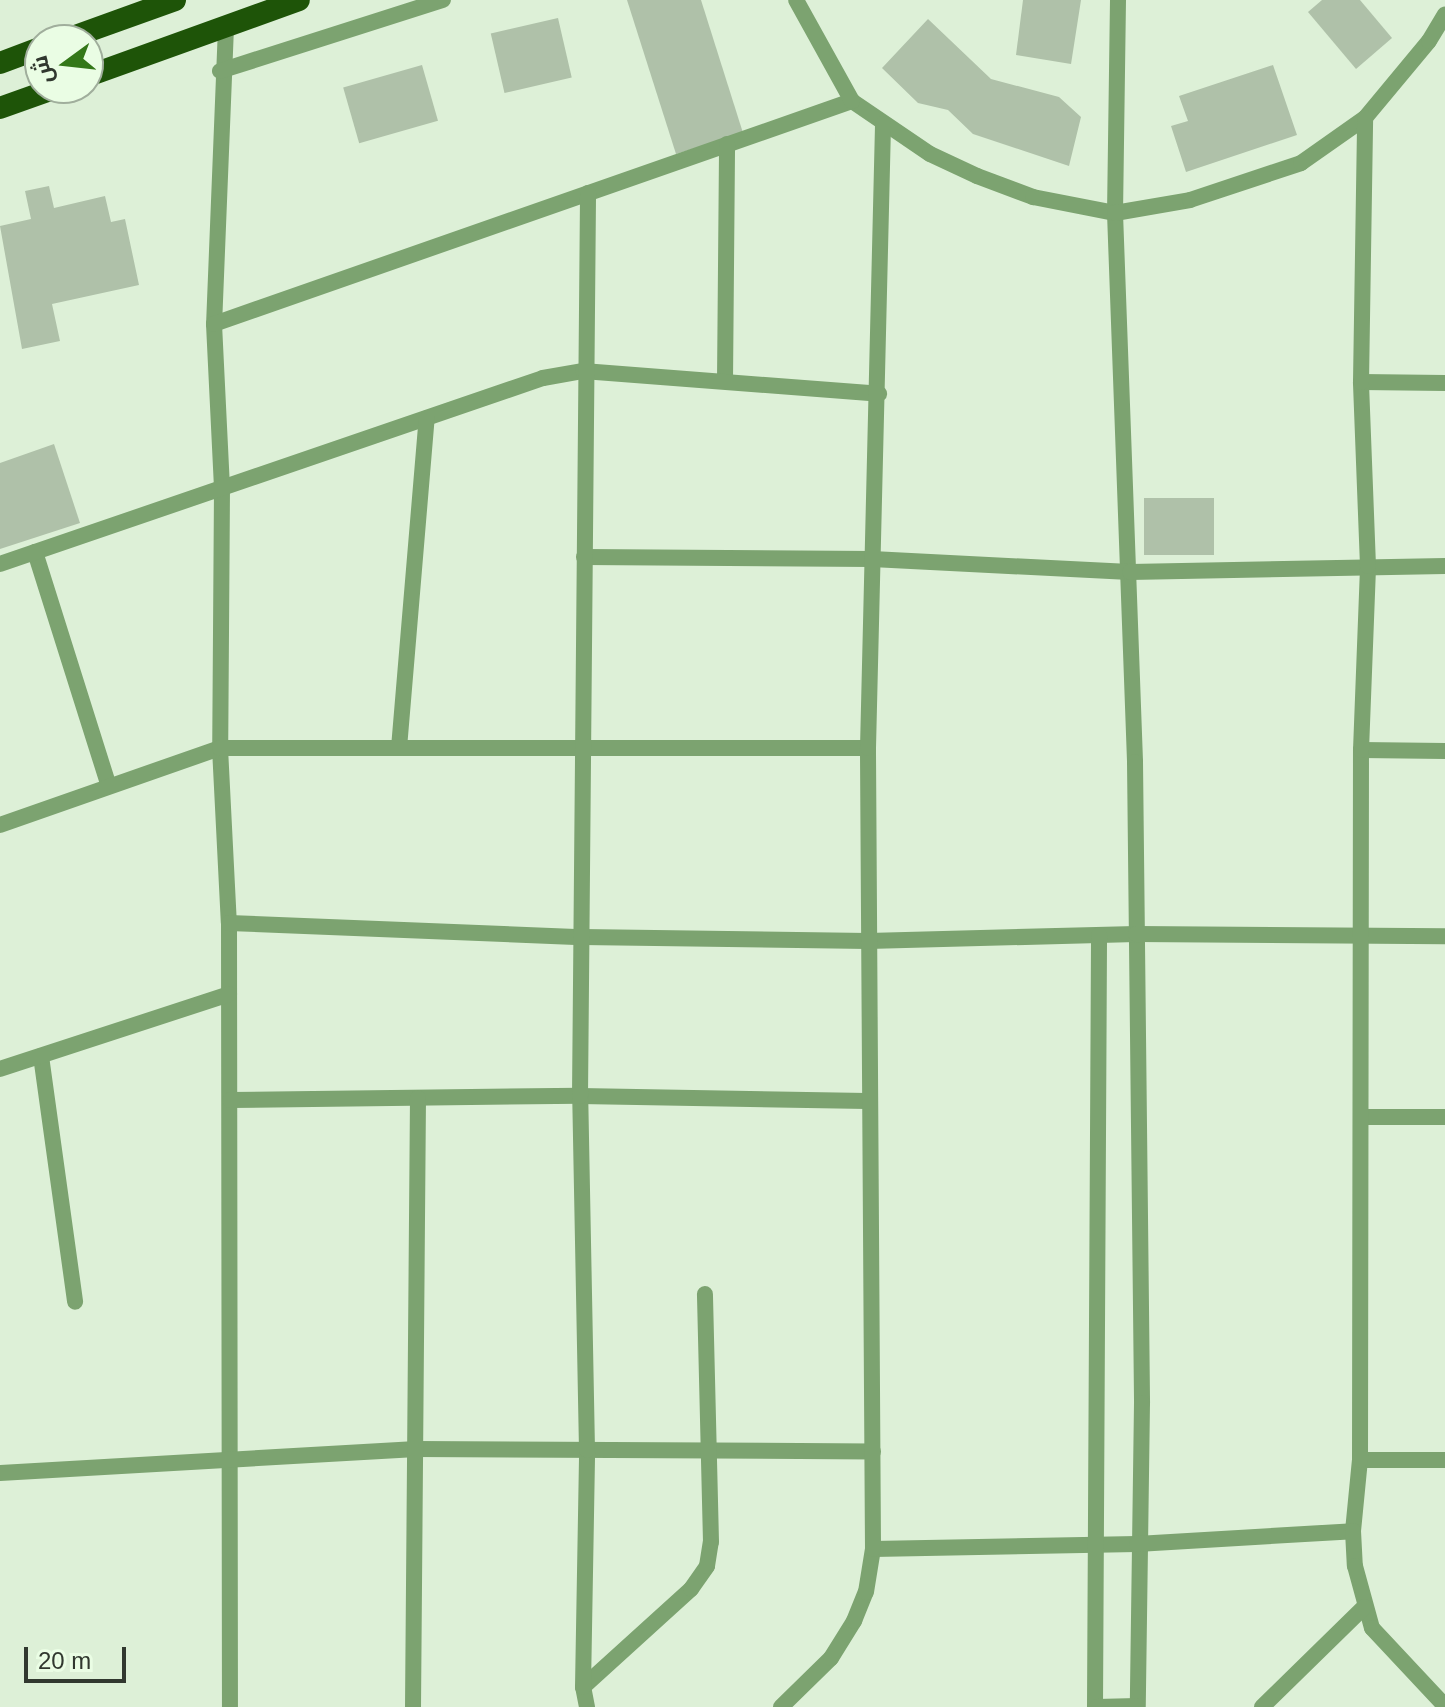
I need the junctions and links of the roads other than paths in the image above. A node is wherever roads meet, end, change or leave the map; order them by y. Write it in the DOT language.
graph roads {
  1 [pos="175,0"];
  2 [pos="299,0"];
  3 [pos="443,0"];
  4 [pos="796,0"];
  5 [pos="1118,0"];
  6 [pos="1445,14"];
  7 [pos="104,26"];
  8 [pos="226,27"];
  9 [pos="24,54"];
  10 [pos="0,63"];
  11 [pos="104,70"];
  12 [pos="220,71"];
  13 [pos="24,99"];
  14 [pos="852,101"];
  15 [pos="0,108"];
  16 [pos="1365,118"];
  17 [pos="883,124"];
  18 [pos="727,144"];
  19 [pos="588,193"];
  20 [pos="1115,213"];
  21 [pos="214,324"];
  22 [pos="583,371"];
  23 [pos="725,381"];
  24 [pos="1361,382"];
  25 [pos="1445,383"];
  26 [pos="879,394"];
  27 [pos="427,418"];
  28 [pos="222,489"];
  29 [pos="35,552"];
  30 [pos="584,557"];
  31 [pos="872,559"];
  32 [pos="0,564"];
  33 [pos="1368,566"];
  34 [pos="1445,566"];
  35 [pos="1130,572"];
  36 [pos="584,747"];
  37 [pos="220,748"];
  38 [pos="399,748"];
  39 [pos="868,748"];
  40 [pos="1361,750"];
  41 [pos="1445,751"];
  42 [pos="109,786"];
  43 [pos="0,825"];
  44 [pos="229,923"];
  45 [pos="1136,934"];
  46 [pos="1099,935"];
  47 [pos="1362,936"];
  48 [pos="1445,936"];
  49 [pos="582,937"];
  50 [pos="868,941"];
  51 [pos="229,994"];
  52 [pos="41,1056"];
  53 [pos="0,1069"];
  54 [pos="580,1096"];
  55 [pos="418,1098"];
  56 [pos="230,1100"];
  57 [pos="867,1101"];
  58 [pos="1362,1117"];
  59 [pos="1445,1117"];
  60 [pos="705,1294"];
  61 [pos="75,1302"];
  62 [pos="416,1449"];
  63 [pos="587,1450"];
  64 [pos="708,1450"];
  65 [pos="873,1451"];
  66 [pos="226,1460"];
  67 [pos="1360,1460"];
  68 [pos="1445,1460"];
  69 [pos="0,1473"];
  70 [pos="1353,1531"];
  71 [pos="1137,1544"];
  72 [pos="1096,1545"];
  73 [pos="873,1549"];
  74 [pos="1364,1607"];
  75 [pos="583,1687"];
  76 [pos="1138,1706"];
  77 [pos="1445,1706"];
  78 [pos="230,1707"];
  79 [pos="413,1707"];
  80 [pos="587,1707"];
  81 [pos="781,1707"];
  82 [pos="1096,1707"];
  83 [pos="1262,1707"];
  1 -- 7 [label="highway"];
  2 -- 8 [label="highway"];
  3 -- 12 [label="street"];
  4 -- 14 [label="street"];
  5 -- 20 [label="street"];
  6 -- 16 [label="street"];
  8 -- 11 [label="highway"];
  8 -- 12 [label="street"];
  9 -- 10 [label="highway"];
  12 -- 21 [label="street"];
  13 -- 15 [label="highway"];
  14 -- 17 [label="street"];
  14 -- 18 [label="street"];
  16 -- 20 [label="street"];
  16 -- 24 [label="street"];
  17 -- 20 [label="street"];
  17 -- 26 [label="street"];
  18 -- 19 [label="street"];
  18 -- 23 [label="street"];
  19 -- 21 [label="street"];
  19 -- 22 [label="street"];
  20 -- 35 [label="street"];
  21 -- 28 [label="street"];
  22 -- 23 [label="street"];
  22 -- 27 [label="street"];
  22 -- 30 [label="street"];
  23 -- 26 [label="street"];
  24 -- 25 [label="street"];
  24 -- 33 [label="street"];
  26 -- 31 [label="street"];
  27 -- 28 [label="street"];
  27 -- 38 [label="street"];
  28 -- 29 [label="street"];
  28 -- 37 [label="street"];
  29 -- 32 [label="street"];
  29 -- 42 [label="street"];
  30 -- 31 [label="street"];
  30 -- 36 [label="street"];
  31 -- 35 [label="street"];
  31 -- 39 [label="street"];
  33 -- 34 [label="street"];
  33 -- 35 [label="street"];
  33 -- 40 [label="street"];
  35 -- 45 [label="street"];
  36 -- 38 [label="street"];
  36 -- 39 [label="street"];
  36 -- 49 [label="street"];
  37 -- 38 [label="street"];
  37 -- 42 [label="street"];
  37 -- 44 [label="street"];
  39 -- 50 [label="street"];
  40 -- 41 [label="street"];
  40 -- 47 [label="street"];
  42 -- 43 [label="street"];
  44 -- 49 [label="street"];
  44 -- 51 [label="street"];
  45 -- 46 [label="street"];
  45 -- 47 [label="street"];
  45 -- 71 [label="street"];
  46 -- 50 [label="street"];
  46 -- 72 [label="street"];
  47 -- 48 [label="street"];
  47 -- 58 [label="street"];
  49 -- 50 [label="street"];
  49 -- 54 [label="street"];
  50 -- 57 [label="street"];
  51 -- 52 [label="street"];
  51 -- 56 [label="street"];
  52 -- 53 [label="street"];
  52 -- 61 [label="street"];
  54 -- 55 [label="street"];
  54 -- 57 [label="street"];
  54 -- 63 [label="street"];
  55 -- 56 [label="street"];
  55 -- 62 [label="street"];
  56 -- 66 [label="street"];
  57 -- 65 [label="street"];
  58 -- 59 [label="street"];
  58 -- 67 [label="street"];
  60 -- 64 [label="street"];
  62 -- 63 [label="street"];
  62 -- 66 [label="street"];
  62 -- 79 [label="street"];
  63 -- 64 [label="street"];
  63 -- 75 [label="street"];
  64 -- 65 [label="street"];
  64 -- 75 [label="street"];
  65 -- 73 [label="street"];
  66 -- 69 [label="street"];
  66 -- 78 [label="street"];
  67 -- 68 [label="street"];
  67 -- 70 [label="street"];
  70 -- 71 [label="street"];
  70 -- 74 [label="street"];
  71 -- 72 [label="street"];
  71 -- 76 [label="street"];
  72 -- 73 [label="street"];
  72 -- 82 [label="street"];
  73 -- 81 [label="street"];
  74 -- 77 [label="street"];
  74 -- 83 [label="street"];
  75 -- 80 [label="street"];
  76 -- 82 [label="street"];
}
